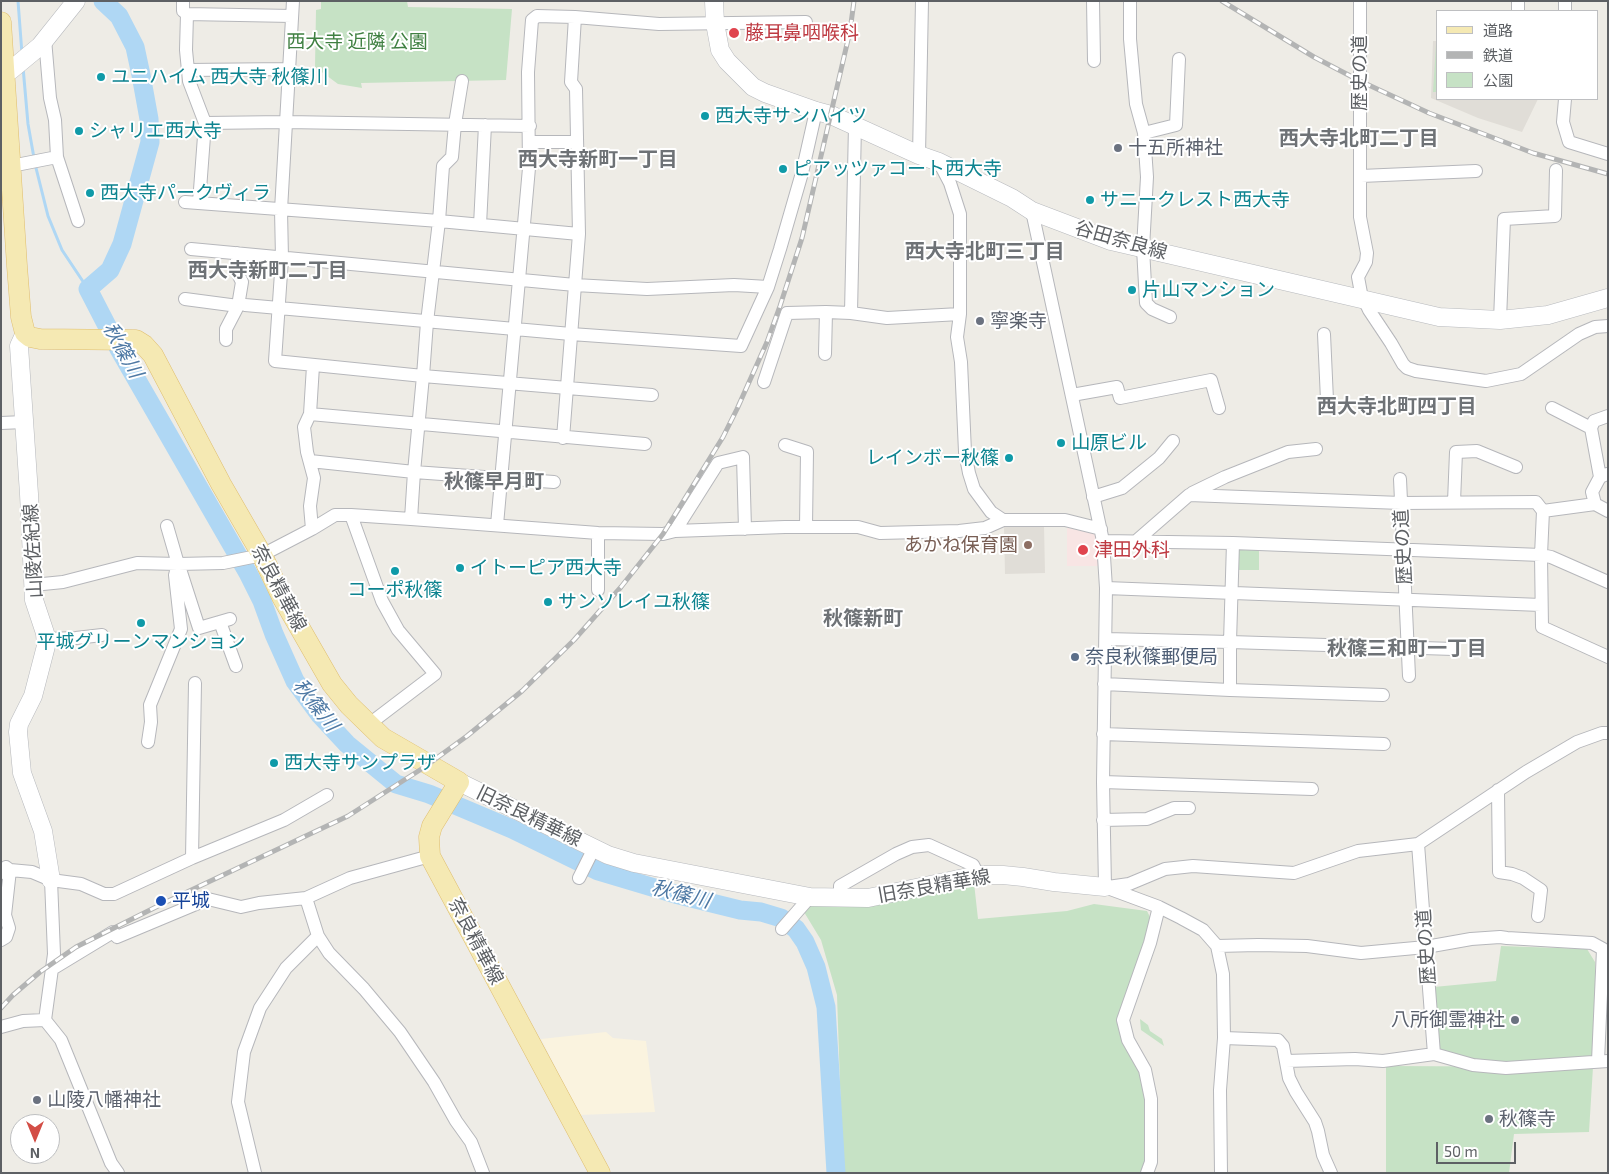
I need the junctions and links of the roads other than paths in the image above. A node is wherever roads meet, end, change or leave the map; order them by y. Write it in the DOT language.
graph roads {
  1 [pos="76,1"];
  2 [pos="292,1"];
  3 [pos="714,1"];
  4 [pos="922,1"];
  5 [pos="1093,1"];
  6 [pos="1130,1"];
  7 [pos="1360,1"];
  8 [pos="185,8"];
  9 [pos="292,16"];
  10 [pos="575,17"];
  11 [pos="1,22"];
  12 [pos="806,22"];
  13 [pos="715,23"];
  14 [pos="43,43"];
  15 [pos="1179,59"];
  16 [pos="1094,61"];
  17 [pos="289,69"];
  18 [pos="188,70"];
  19 [pos="6,71"];
  20 [pos="462,81"];
  21 [pos="1565,100"];
  22 [pos="816,111"];
  23 [pos="286,122"];
  24 [pos="205,123"];
  25 [pos="455,124"];
  26 [pos="484,125"];
  27 [pos="855,125"];
  28 [pos="530,126"];
  29 [pos="1144,133"];
  30 [pos="530,142"];
  31 [pos="576,142"];
  32 [pos="1608,154"];
  33 [pos="919,155"];
  34 [pos="57,157"];
  35 [pos="939,162"];
  36 [pos="18,165"];
  37 [pos="1556,170"];
  38 [pos="1476,171"];
  39 [pos="1361,176"];
  40 [pos="185,202"];
  41 [pos="199,203"];
  42 [pos="281,210"];
  43 [pos="1032,210"];
  44 [pos="78,221"];
  45 [pos="439,221"];
  46 [pos="480,225"];
  47 [pos="524,228"];
  48 [pos="579,234"];
  49 [pos="1143,248"];
  50 [pos="191,249"];
  51 [pos="237,254"];
  52 [pos="282,258"];
  53 [pos="433,272"];
  54 [pos="519,280"];
  55 [pos="575,285"];
  56 [pos="768,287"];
  57 [pos="1608,298"];
  58 [pos="185,299"];
  59 [pos="1364,300"];
  60 [pos="242,306"];
  61 [pos="279,309"];
  62 [pos="826,312"];
  63 [pos="851,313"];
  64 [pos="960,314"];
  65 [pos="1170,317"];
  66 [pos="1500,320"];
  67 [pos="427,322"];
  68 [pos="1608,326"];
  69 [pos="514,330"];
  70 [pos="25,333"];
  71 [pos="571,334"];
  72 [pos="1324,334"];
  73 [pos="226,340"];
  74 [pos="825,354"];
  75 [pos="313,366"];
  76 [pos="423,376"];
  77 [pos="764,382"];
  78 [pos="510,383"];
  79 [pos="566,388"];
  80 [pos="652,395"];
  81 [pos="1072,395"];
  82 [pos="1327,400"];
  83 [pos="1219,408"];
  84 [pos="1552,408"];
  85 [pos="310,414"];
  86 [pos="1608,416"];
  87 [pos="1,422"];
  88 [pos="24,422"];
  89 [pos="419,424"];
  90 [pos="1591,428"];
  91 [pos="506,432"];
  92 [pos="563,438"];
  93 [pos="1173,442"];
  94 [pos="645,444"];
  95 [pos="785,445"];
  96 [pos="1316,449"];
  97 [pos="310,461"];
  98 [pos="1516,466"];
  99 [pos="414,472"];
  100 [pos="1604,475"];
  101 [pos="500,478"];
  102 [pos="1400,479"];
  103 [pos="554,482"];
  104 [pos="1189,495"];
  105 [pos="1093,497"];
  106 [pos="1400,502"];
  107 [pos="1454,502"];
  108 [pos="1595,504"];
  109 [pos="1543,511"];
  110 [pos="1608,511"];
  111 [pos="351,515"];
  112 [pos="411,519"];
  113 [pos="1003,520"];
  114 [pos="497,525"];
  115 [pos="168,526"];
  116 [pos="806,527"];
  117 [pos="312,529"];
  118 [pos="745,529"];
  119 [pos="675,531"];
  120 [pos="598,533"];
  121 [pos="1102,535"];
  122 [pos="1135,542"];
  123 [pos="1233,544"];
  124 [pos="1403,550"];
  125 [pos="259,555"];
  126 [pos="1541,555"];
  127 [pos="178,564"];
  128 [pos="1608,582"];
  129 [pos="33,585"];
  130 [pos="1106,588"];
  131 [pos="598,590"];
  132 [pos="1231,594"];
  133 [pos="1406,599"];
  134 [pos="1541,605"];
  135 [pos="102,635"];
  136 [pos="45,639"];
  137 [pos="1106,639"];
  138 [pos="1230,642"];
  139 [pos="1408,648"];
  140 [pos="1454,649"];
  141 [pos="1608,657"];
  142 [pos="236,666"];
  143 [pos="1409,676"];
  144 [pos="195,683"];
  145 [pos="1104,684"];
  146 [pos="1230,690"];
  147 [pos="1383,695"];
  148 [pos="368,725"];
  149 [pos="1608,733"];
  150 [pos="1103,734"];
  151 [pos="148,742"];
  152 [pos="1384,744"];
  153 [pos="1103,782"];
  154 [pos="457,786"];
  155 [pos="1312,789"];
  156 [pos="1498,790"];
  157 [pos="327,795"];
  158 [pos="1189,808"];
  159 [pos="1103,820"];
  160 [pos="1419,843"];
  161 [pos="594,848"];
  162 [pos="430,856"];
  163 [pos="192,858"];
  164 [pos="4,869"];
  165 [pos="978,875"];
  166 [pos="579,878"];
  167 [pos="51,880"];
  168 [pos="1105,887"];
  169 [pos="810,897"];
  170 [pos="306,898"];
  171 [pos="840,898"];
  172 [pos="1159,907"];
  173 [pos="1538,916"];
  174 [pos="782,929"];
  175 [pos="318,936"];
  176 [pos="1,940"];
  177 [pos="1217,946"];
  178 [pos="1426,947"];
  179 [pos="1605,950"];
  180 [pos="52,969"];
  181 [pos="45,1020"];
  182 [pos="1,1027"];
  183 [pos="1224,1038"];
  184 [pos="1434,1054"];
  185 [pos="1286,1060"];
  186 [pos="1603,1061"];
  187 [pos="118,1173"];
  188 [pos="255,1173"];
  189 [pos="483,1173"];
  190 [pos="600,1173"];
  191 [pos="1147,1173"];
  192 [pos="1221,1173"];
  193 [pos="1331,1173"];
  1 -- 14 [label="main road"];
  2 -- 9 [label="street"];
  3 -- 13 [label="main road, 谷田奈良線"];
  4 -- 33 [label="street"];
  5 -- 16 [label="street"];
  6 -- 29 [label="street"];
  7 -- 39 [label="street, 歴史の道"];
  8 -- 9 [label="street"];
  8 -- 18 [label="street"];
  9 -- 17 [label="street"];
  10 -- 13 [label="street"];
  10 -- 28 [label="street"];
  10 -- 31 [label="street"];
  11 -- 19 [label="main road"];
  12 -- 13 [label="street"];
  13 -- 22 [label="main road, 谷田奈良線"];
  14 -- 19 [label="main road"];
  14 -- 34 [label="street"];
  15 -- 29 [label="street"];
  17 -- 18 [label="street"];
  17 -- 23 [label="street"];
  18 -- 24 [label="street"];
  19 -- 36 [label="main road"];
  20 -- 25 [label="street"];
  21 -- 32 [label="street"];
  22 -- 27 [label="main road, 谷田奈良線"];
  22 -- 56 [label="street"];
  23 -- 24 [label="street"];
  23 -- 25 [label="street"];
  23 -- 42 [label="street"];
  24 -- 41 [label="street"];
  25 -- 26 [label="street"];
  25 -- 45 [label="street"];
  26 -- 28 [label="street"];
  26 -- 46 [label="street"];
  27 -- 33 [label="main road, 谷田奈良線"];
  27 -- 63 [label="street"];
  28 -- 30 [label="street"];
  29 -- 49 [label="street"];
  30 -- 31 [label="street"];
  30 -- 47 [label="street"];
  31 -- 48 [label="street"];
  33 -- 35 [label="main road, 谷田奈良線"];
  34 -- 36 [label="street"];
  34 -- 44 [label="street"];
  35 -- 43 [label="main road, 谷田奈良線"];
  35 -- 64 [label="street"];
  36 -- 70 [label="main road"];
  37 -- 66 [label="street"];
  38 -- 39 [label="street"];
  39 -- 59 [label="street, 歴史の道"];
  40 -- 41 [label="street"];
  41 -- 42 [label="street"];
  42 -- 45 [label="street"];
  42 -- 52 [label="street"];
  43 -- 49 [label="main road, 谷田奈良線"];
  43 -- 81 [label="street"];
  45 -- 46 [label="street"];
  45 -- 53 [label="street"];
  46 -- 47 [label="street"];
  47 -- 48 [label="street"];
  47 -- 54 [label="street"];
  48 -- 55 [label="street"];
  49 -- 59 [label="main road, 谷田奈良線"];
  49 -- 65 [label="street"];
  50 -- 51 [label="street"];
  51 -- 52 [label="street"];
  51 -- 60 [label="street"];
  52 -- 53 [label="street"];
  52 -- 61 [label="street"];
  53 -- 54 [label="street"];
  53 -- 67 [label="street"];
  54 -- 55 [label="street"];
  54 -- 69 [label="street"];
  55 -- 56 [label="street"];
  55 -- 71 [label="street"];
  56 -- 71 [label="street"];
  57 -- 66 [label="main road, 谷田奈良線"];
  58 -- 60 [label="street"];
  59 -- 66 [label="main road, 谷田奈良線"];
  59 -- 68 [label="street, 歴史の道"];
  60 -- 61 [label="street"];
  60 -- 73 [label="street"];
  61 -- 67 [label="street"];
  61 -- 75 [label="street"];
  62 -- 63 [label="street"];
  62 -- 74 [label="street"];
  62 -- 77 [label="street"];
  63 -- 64 [label="street"];
  64 -- 113 [label="street"];
  67 -- 69 [label="street"];
  67 -- 76 [label="street"];
  69 -- 71 [label="street"];
  69 -- 78 [label="street"];
  70 -- 88 [label="main road, 山陵佐紀線"];
  70 -- 125 [label="main road, 奈良精華線"];
  71 -- 79 [label="street"];
  72 -- 82 [label="street"];
  75 -- 76 [label="street"];
  75 -- 85 [label="street"];
  76 -- 78 [label="street"];
  76 -- 89 [label="street"];
  78 -- 79 [label="street"];
  78 -- 91 [label="street"];
  79 -- 80 [label="street"];
  79 -- 92 [label="street"];
  81 -- 83 [label="street"];
  81 -- 105 [label="street"];
  84 -- 90 [label="street"];
  85 -- 89 [label="street"];
  85 -- 97 [label="street"];
  86 -- 90 [label="street"];
  87 -- 88 [label="street"];
  88 -- 129 [label="main road, 山陵佐紀線"];
  89 -- 91 [label="street"];
  89 -- 99 [label="street"];
  90 -- 100 [label="street"];
  91 -- 92 [label="street"];
  91 -- 101 [label="street"];
  92 -- 94 [label="street"];
  93 -- 105 [label="street"];
  95 -- 116 [label="street"];
  96 -- 104 [label="street"];
  97 -- 99 [label="street"];
  97 -- 117 [label="street"];
  98 -- 107 [label="street"];
  99 -- 101 [label="street"];
  99 -- 112 [label="street"];
  100 -- 108 [label="street"];
  101 -- 103 [label="street"];
  101 -- 114 [label="street"];
  102 -- 106 [label="street, 歴史の道"];
  104 -- 106 [label="street"];
  104 -- 122 [label="street"];
  105 -- 121 [label="street"];
  106 -- 107 [label="street"];
  106 -- 124 [label="street, 歴史の道"];
  107 -- 109 [label="street"];
  108 -- 109 [label="street"];
  108 -- 110 [label="street"];
  109 -- 126 [label="street"];
  111 -- 112 [label="street"];
  111 -- 117 [label="street"];
  111 -- 148 [label="street"];
  112 -- 114 [label="street"];
  113 -- 116 [label="street"];
  113 -- 121 [label="street"];
  114 -- 120 [label="street"];
  115 -- 127 [label="street"];
  116 -- 118 [label="street"];
  117 -- 125 [label="street"];
  118 -- 119 [label="street"];
  118 -- 119 [label="street"];
  119 -- 120 [label="street"];
  120 -- 131 [label="street"];
  121 -- 122 [label="street"];
  121 -- 130 [label="street"];
  122 -- 123 [label="street"];
  123 -- 124 [label="street"];
  123 -- 132 [label="street"];
  124 -- 126 [label="street"];
  124 -- 133 [label="street, 歴史の道"];
  125 -- 127 [label="street"];
  125 -- 148 [label="main road, 奈良精華線"];
  126 -- 128 [label="street"];
  126 -- 134 [label="street"];
  127 -- 129 [label="street"];
  127 -- 142 [label="street"];
  127 -- 151 [label="street"];
  129 -- 136 [label="main road, 山陵佐紀線"];
  130 -- 132 [label="street"];
  130 -- 137 [label="street"];
  132 -- 133 [label="street"];
  132 -- 138 [label="street"];
  133 -- 134 [label="street"];
  133 -- 139 [label="street, 歴史の道"];
  134 -- 141 [label="street"];
  135 -- 136 [label="street"];
  136 -- 167 [label="main road, 山陵佐紀線"];
  137 -- 138 [label="street"];
  137 -- 145 [label="street"];
  138 -- 139 [label="street"];
  138 -- 146 [label="street"];
  139 -- 140 [label="street"];
  139 -- 143 [label="street, 歴史の道"];
  144 -- 163 [label="street"];
  145 -- 146 [label="street"];
  145 -- 150 [label="street"];
  146 -- 147 [label="street"];
  148 -- 154 [label="main road, 奈良精華線"];
  149 -- 156 [label="street"];
  150 -- 152 [label="street"];
  150 -- 153 [label="street"];
  153 -- 155 [label="street"];
  153 -- 159 [label="street"];
  154 -- 161 [label="main road, 旧奈良精華線"];
  154 -- 162 [label="main road, 奈良精華線"];
  156 -- 160 [label="street"];
  156 -- 173 [label="street"];
  157 -- 163 [label="street"];
  158 -- 159 [label="street"];
  159 -- 168 [label="street"];
  160 -- 168 [label="street"];
  160 -- 178 [label="street, 歴史の道"];
  161 -- 166 [label="street"];
  161 -- 169 [label="main road, 旧奈良精華線"];
  162 -- 170 [label="street"];
  162 -- 190 [label="main road, 奈良精華線"];
  163 -- 167 [label="street"];
  164 -- 167 [label="street"];
  164 -- 176 [label="street"];
  165 -- 168 [label="main road, 旧奈良精華線"];
  165 -- 171 [label="main road, 旧奈良精華線"];
  165 -- 171 [label="street"];
  167 -- 180 [label="street"];
  168 -- 172 [label="street, 旧奈良精華線"];
  169 -- 171 [label="main road, 旧奈良精華線"];
  169 -- 174 [label="street"];
  170 -- 175 [label="street"];
  170 -- 180 [label="street"];
  172 -- 177 [label="street, 旧奈良精華線"];
  172 -- 191 [label="street"];
  175 -- 188 [label="street"];
  175 -- 189 [label="street"];
  177 -- 178 [label="street"];
  177 -- 183 [label="street"];
  178 -- 179 [label="street"];
  178 -- 184 [label="street, 歴史の道"];
  179 -- 186 [label="street"];
  180 -- 181 [label="street"];
  181 -- 182 [label="street"];
  181 -- 187 [label="street"];
  183 -- 185 [label="street"];
  183 -- 192 [label="street"];
  184 -- 185 [label="street"];
  184 -- 186 [label="street"];
  185 -- 193 [label="street"];
}
